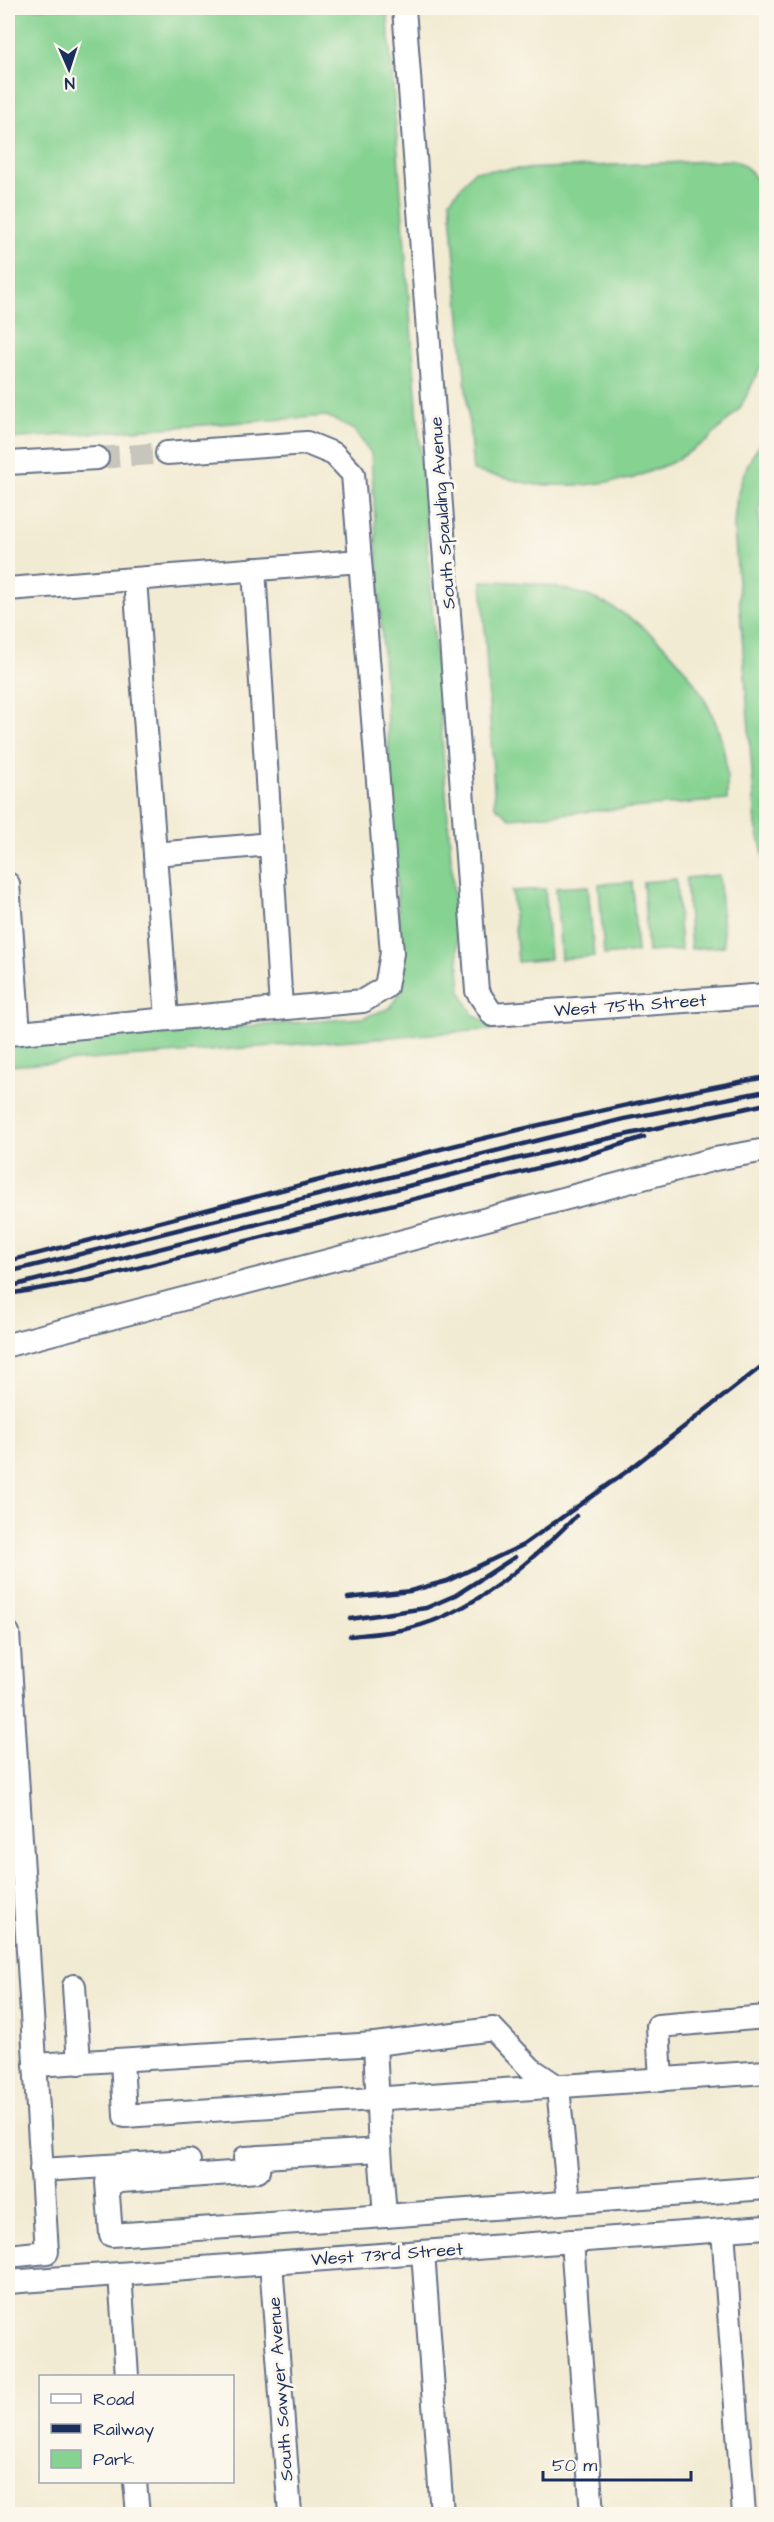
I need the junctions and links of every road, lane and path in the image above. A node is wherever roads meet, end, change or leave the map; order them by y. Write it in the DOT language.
graph roads {
  1 [pos="404,8"];
  2 [pos="167,453"];
  3 [pos="97,458"];
  4 [pos="8,464"];
  5 [pos="360,561"];
  6 [pos="254,570"];
  7 [pos="135,579"];
  8 [pos="8,589"];
  9 [pos="271,844"];
  10 [pos="154,854"];
  11 [pos="8,884"];
  12 [pos="766,995"];
  13 [pos="281,1008"];
  14 [pos="493,1015"];
  15 [pos="167,1019"];
  16 [pos="13,1034"];
  17 [pos="766,1150"];
  18 [pos="8,1346"];
  19 [pos="8,1634"];
  20 [pos="74,1986"];
  21 [pos="766,2017"];
  22 [pos="375,2044"];
  23 [pos="122,2060"];
  24 [pos="79,2063"];
  25 [pos="35,2065"];
  26 [pos="766,2072"];
  27 [pos="661,2080"];
  28 [pos="558,2087"];
  29 [pos="378,2100"];
  30 [pos="380,2150"];
  31 [pos="259,2157"];
  32 [pos="41,2170"];
  33 [pos="766,2188"];
  34 [pos="569,2202"];
  35 [pos="385,2216"];
  36 [pos="766,2227"];
  37 [pos="723,2230"];
  38 [pos="572,2241"];
  39 [pos="423,2252"];
  40 [pos="8,2256"];
  41 [pos="271,2263"];
  42 [pos="120,2274"];
  43 [pos="8,2282"];
  44 [pos="127,2375"];
  45 [pos="135,2483"];
  46 [pos="138,2514"];
  47 [pos="290,2514"];
  48 [pos="442,2514"];
  49 [pos="592,2514"];
  50 [pos="744,2514"];
  1 -- 14 [label="street, South Spaulding Avenue"];
  2 -- 5 [label="street"];
  3 -- 4 [label="street"];
  5 -- 6 [label="street"];
  5 -- 13 [label="street"];
  6 -- 7 [label="street"];
  6 -- 9 [label="street"];
  7 -- 8 [label="street"];
  7 -- 10 [label="street"];
  9 -- 10 [label="street"];
  9 -- 13 [label="street"];
  10 -- 15 [label="street"];
  11 -- 16 [label="street"];
  12 -- 14 [label="street, West 75th Street"];
  13 -- 15 [label="street"];
  15 -- 16 [label="street"];
  17 -- 18 [label="street"];
  19 -- 25 [label="street"];
  20 -- 24 [label="street"];
  21 -- 27 [label="street"];
  22 -- 23 [label="street"];
  22 -- 28 [label="street"];
  22 -- 29 [label="street"];
  23 -- 24 [label="street"];
  23 -- 29 [label="street"];
  24 -- 25 [label="street"];
  25 -- 32 [label="street"];
  26 -- 27 [label="street"];
  27 -- 28 [label="street"];
  28 -- 29 [label="street"];
  28 -- 34 [label="street"];
  29 -- 30 [label="street"];
  30 -- 31 [label="street"];
  30 -- 35 [label="street"];
  31 -- 32 [label="street"];
  31 -- 35 [label="street"];
  32 -- 40 [label="street"];
  33 -- 34 [label="street"];
  34 -- 35 [label="street"];
  36 -- 37 [label="street, West 73rd Street"];
  37 -- 38 [label="street, West 73rd Street"];
  37 -- 50 [label="street"];
  38 -- 39 [label="street, West 73rd Street"];
  38 -- 49 [label="street"];
  39 -- 41 [label="street, West 73rd Street"];
  39 -- 48 [label="street"];
  41 -- 42 [label="street, West 73rd Street"];
  41 -- 47 [label="street, South Sawyer Avenue"];
  42 -- 43 [label="street, West 73rd Street"];
  42 -- 44 [label="street"];
  45 -- 46 [label="street"];
}
